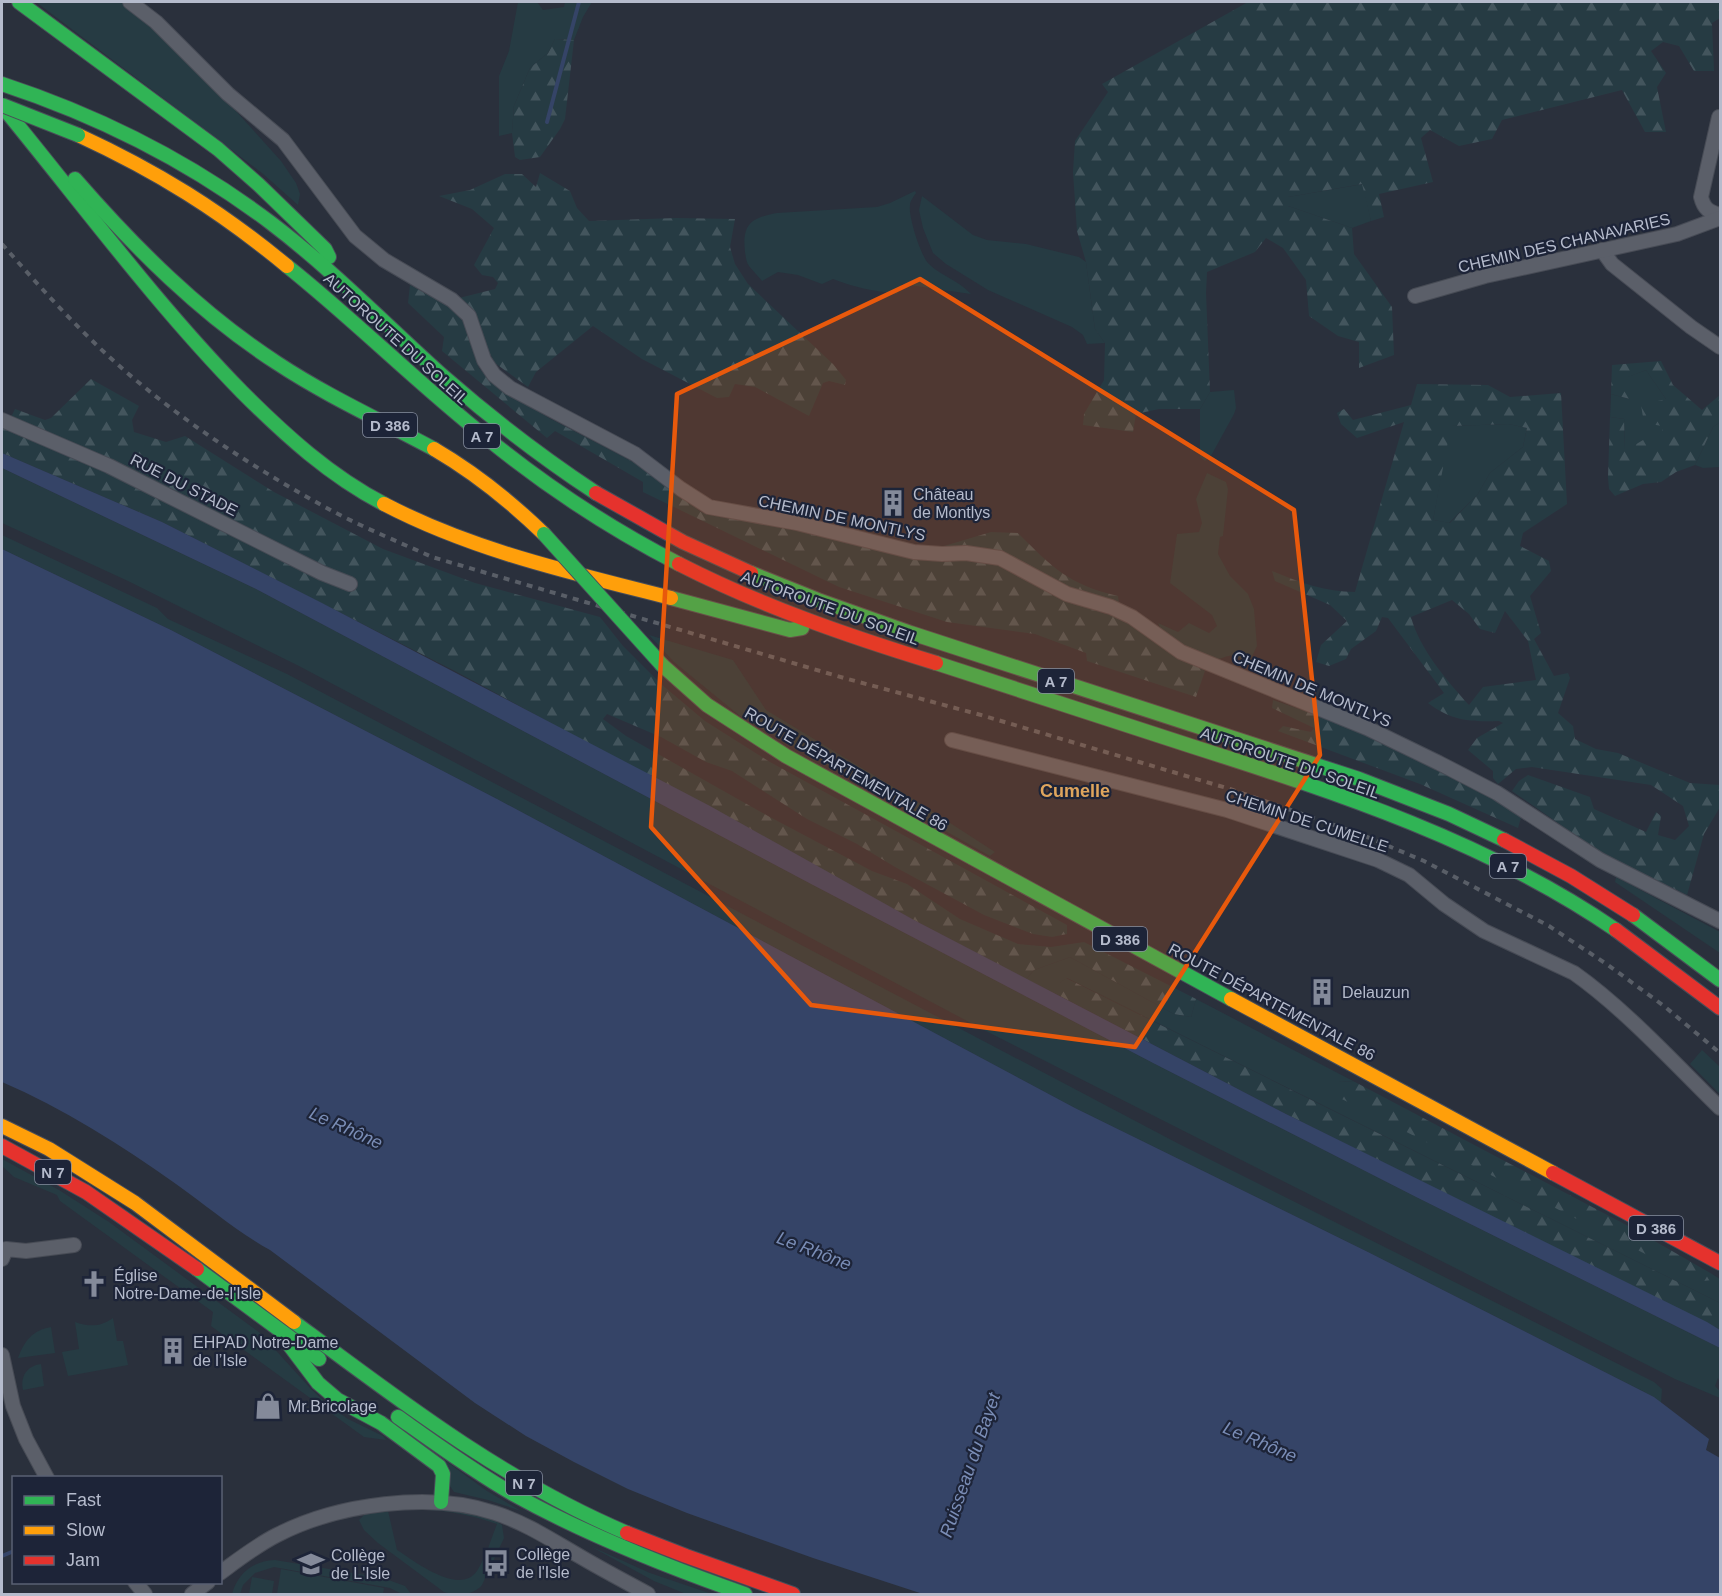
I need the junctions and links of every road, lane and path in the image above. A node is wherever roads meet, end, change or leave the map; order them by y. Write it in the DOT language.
graph roads {
  1 [pos="19,2"];
  2 [pos="130,2"];
  3 [pos="2,84"];
  4 [pos="2,93"];
  5 [pos="2,106"];
  6 [pos="1719,117"];
  7 [pos="1720,217"];
  8 [pos="1602,250"];
  9 [pos="344,285"];
  10 [pos="1415,296"];
  11 [pos="1720,347"];
  12 [pos="2,420"];
  13 [pos="350,584"];
  14 [pos="826,626"];
  15 [pos="952,740"];
  16 [pos="1720,921"];
  17 [pos="1720,980"];
  18 [pos="1720,1008"];
  19 [pos="1720,1108"];
  20 [pos="2,1126"];
  21 [pos="2,1146"];
  22 [pos="74,1245"];
  23 [pos="4,1254"];
  24 [pos="1720,1263"];
  25 [pos="277,1328"];
  26 [pos="2,1355"];
  27 [pos="331,1368"];
  28 [pos="385,1407"];
  29 [pos="46,1476"];
  30 [pos="441,1502"];
  31 [pos="222,1572"];
  32 [pos="205,1584"];
  33 [pos="192,1594"];
  34 [pos="648,1594"];
  35 [pos="745,1594"];
  36 [pos="793,1594"];
  1 -- 9 [label="main road"];
  2 -- 16 [label="street, CHEMIN DE MONTLYS"];
  3 -- 9 [label="main road, AUTOROUTE DU SOLEIL / A 7"];
  4 -- 24 [label="main road, ROUTE DÉPARTEMENTALE 86 / D 386, bridge"];
  5 -- 14 [label="main road, AUTOROUTE DU SOLEIL / A 7, bridge"];
  5 -- 14 [label="main road"];
  6 -- 7 [label="street"];
  7 -- 8 [label="street, CHEMIN DES CHANAVARIES"];
  8 -- 10 [label="street, CHEMIN DES CHANAVARIES"];
  8 -- 11 [label="street"];
  9 -- 17 [label="main road, AUTOROUTE DU SOLEIL / A 7"];
  12 -- 13 [label="street, RUE DU STADE"];
  14 -- 18 [label="main road, AUTOROUTE DU SOLEIL / A 7"];
  15 -- 19 [label="street, CHEMIN DE CUMELLE"];
  20 -- 36 [label="main road, N 7"];
  21 -- 25 [label="main road, N 7"];
  22 -- 23 [label="street"];
  25 -- 27 [label="main road, N 7"];
  25 -- 30 [label="main road"];
  26 -- 29 [label="street"];
  28 -- 35 [label="main road, N 7"];
  30 -- 31 [label="street"];
  30 -- 34 [label="street"];
  32 -- 33 [label="street"];
}
